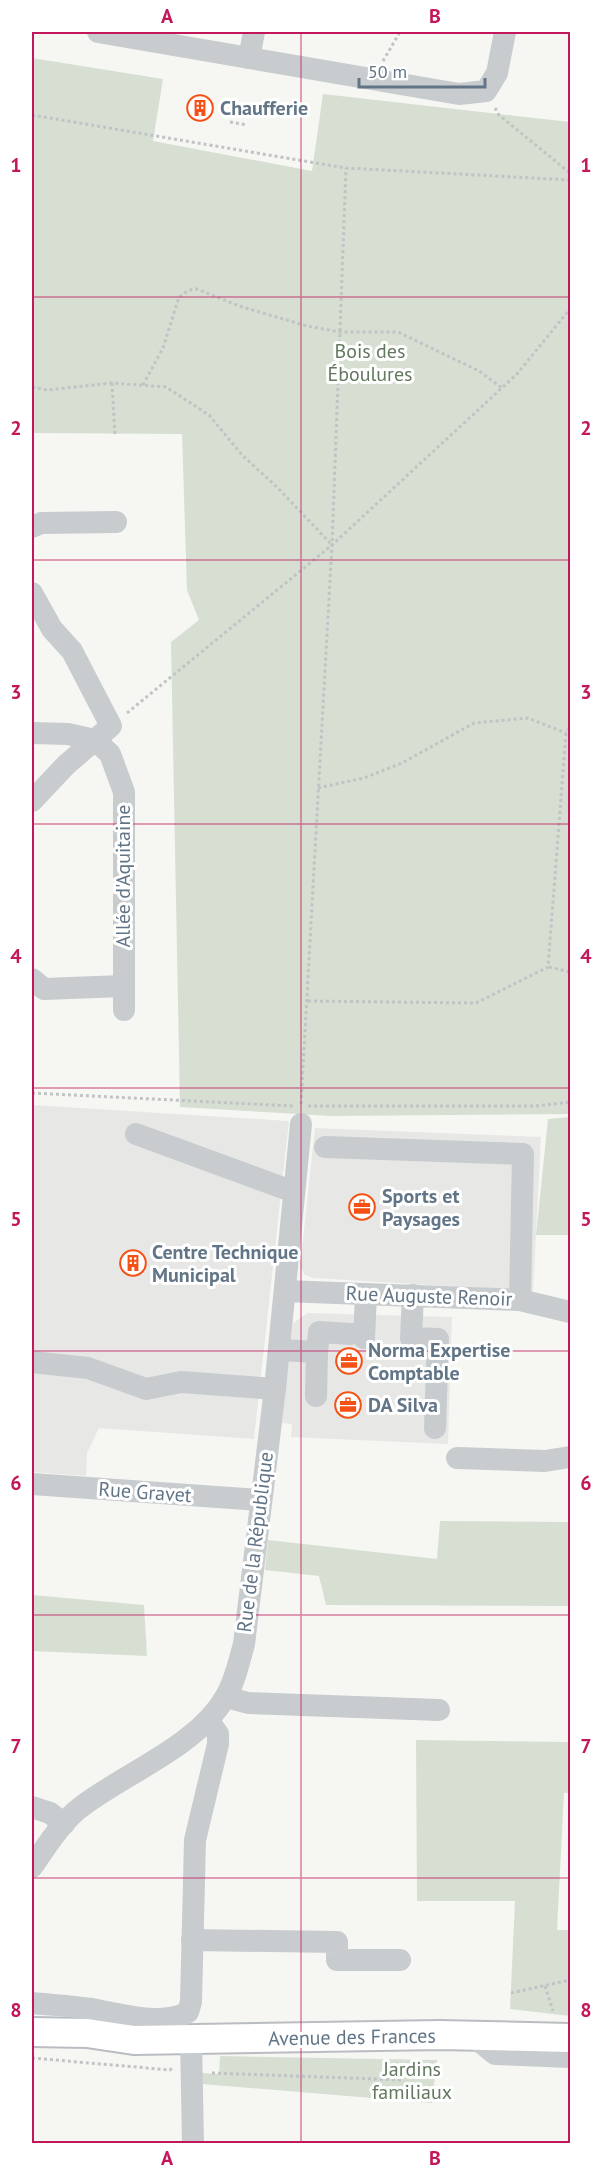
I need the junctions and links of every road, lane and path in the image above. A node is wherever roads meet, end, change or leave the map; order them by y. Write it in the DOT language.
graph roads {
  1 [pos="102,32"];
  2 [pos="254,32"];
  3 [pos="400,32"];
  4 [pos="505,32"];
  5 [pos="188,39"];
  6 [pos="249,58"];
  7 [pos="373,79"];
  8 [pos="486,91"];
  9 [pos="32,115"];
  10 [pos="230,122"];
  11 [pos="247,125"];
  12 [pos="346,168"];
  13 [pos="570,173"];
  14 [pos="570,180"];
  15 [pos="570,309"];
  16 [pos="340,332"];
  17 [pos="112,383"];
  18 [pos="143,385"];
  19 [pos="32,387"];
  20 [pos="502,388"];
  21 [pos="115,436"];
  22 [pos="116,522"];
  23 [pos="32,528"];
  24 [pos="332,545"];
  25 [pos="32,593"];
  26 [pos="570,728"];
  27 [pos="32,733"];
  28 [pos="103,733"];
  29 [pos="566,733"];
  30 [pos="317,789"];
  31 [pos="32,801"];
  32 [pos="548,967"];
  33 [pos="570,972"];
  34 [pos="32,979"];
  35 [pos="123,986"];
  36 [pos="307,1001"];
  37 [pos="124,1010"];
  38 [pos="32,1093"];
  39 [pos="570,1102"];
  40 [pos="301,1115"];
  41 [pos="136,1134"];
  42 [pos="325,1147"];
  43 [pos="294,1192"];
  44 [pos="285,1291"];
  45 [pos="366,1294"];
  46 [pos="406,1295"];
  47 [pos="520,1300"];
  48 [pos="570,1312"];
  49 [pos="398,1341"];
  50 [pos="279,1350"];
  51 [pos="317,1352"];
  52 [pos="32,1362"];
  53 [pos="275,1389"];
  54 [pos="316,1396"];
  55 [pos="435,1428"];
  56 [pos="466,1452"];
  57 [pos="570,1457"];
  58 [pos="32,1484"];
  59 [pos="259,1500"];
  60 [pos="226,1697"];
  61 [pos="439,1710"];
  62 [pos="208,1720"];
  63 [pos="32,1807"];
  64 [pos="64,1824"];
  65 [pos="32,1868"];
  66 [pos="192,1940"];
  67 [pos="400,1960"];
  68 [pos="570,1980"];
  69 [pos="545,1986"];
  70 [pos="511,1993"];
  71 [pos="32,2003"];
  72 [pos="553,2011"];
  73 [pos="189,2026"];
  74 [pos="32,2032"];
  75 [pos="473,2036"];
  76 [pos="570,2038"];
  77 [pos="134,2040"];
  78 [pos="32,2049"];
  79 [pos="570,2057"];
  80 [pos="32,2058"];
  81 [pos="184,2068"];
  82 [pos="404,2080"];
  83 [pos="193,2144"];
  1 -- 5 [label="street"];
  2 -- 6 [label="street"];
  3 -- 7 [label="path"];
  4 -- 8 [label="street"];
  5 -- 6 [label="street"];
  6 -- 7 [label="street"];
  7 -- 8 [label="street"];
  8 -- 13 [label="path"];
  9 -- 12 [label="path"];
  10 -- 11 [label="path"];
  12 -- 14 [label="path"];
  12 -- 16 [label="path"];
  15 -- 20 [label="path"];
  16 -- 18 [label="path"];
  16 -- 20 [label="path"];
  16 -- 24 [label="path"];
  17 -- 18 [label="path"];
  17 -- 19 [label="path"];
  17 -- 21 [label="path"];
  18 -- 24 [label="path"];
  20 -- 24 [label="path"];
  22 -- 23 [label="street"];
  24 -- 28 [label="path"];
  24 -- 30 [label="path"];
  25 -- 28 [label="street, Allée d'Aquitaine"];
  26 -- 29 [label="path"];
  27 -- 28 [label="street"];
  28 -- 31 [label="street"];
  28 -- 35 [label="street, Allée d'Aquitaine"];
  29 -- 30 [label="path"];
  29 -- 32 [label="path"];
  30 -- 36 [label="path"];
  32 -- 33 [label="path"];
  32 -- 36 [label="path"];
  34 -- 35 [label="street"];
  35 -- 37 [label="street, Allée d'Aquitaine"];
  36 -- 40 [label="path"];
  38 -- 40 [label="path"];
  39 -- 40 [label="path"];
  40 -- 43 [label="street, Rue de la République"];
  41 -- 43 [label="street"];
  42 -- 47 [label="street"];
  43 -- 44 [label="street, Rue de la République"];
  44 -- 45 [label="street, Rue Auguste Renoir"];
  44 -- 50 [label="street, Rue de la République"];
  45 -- 46 [label="street, Rue Auguste Renoir"];
  45 -- 51 [label="street"];
  46 -- 47 [label="street, Rue Auguste Renoir"];
  46 -- 49 [label="street"];
  46 -- 55 [label="street"];
  47 -- 48 [label="street, Rue Auguste Renoir"];
  50 -- 51 [label="street"];
  50 -- 53 [label="street, Rue de la République"];
  51 -- 54 [label="street"];
  52 -- 53 [label="street"];
  53 -- 59 [label="street, Rue de la République"];
  56 -- 57 [label="street"];
  58 -- 59 [label="street, Rue Gravet"];
  59 -- 60 [label="street, Rue de la République"];
  60 -- 61 [label="street"];
  60 -- 62 [label="street, Rue de la République"];
  62 -- 64 [label="street, Rue de la République"];
  62 -- 66 [label="street"];
  63 -- 64 [label="street"];
  64 -- 65 [label="street, Rue de la République"];
  66 -- 67 [label="street"];
  66 -- 73 [label="street"];
  68 -- 69 [label="path"];
  69 -- 70 [label="path"];
  69 -- 72 [label="path"];
  71 -- 73 [label="street, Avenue des Frances"];
  73 -- 75 [label="main road, Avenue des Frances"];
  73 -- 77 [label="main road, Avenue des Frances"];
  73 -- 81 [label="street"];
  74 -- 77 [label="main road, Avenue des Frances"];
  75 -- 76 [label="main road, Avenue des Frances"];
  75 -- 79 [label="street"];
  77 -- 78 [label="main road, Avenue des Frances"];
  80 -- 81 [label="path"];
  81 -- 82 [label="path"];
  81 -- 83 [label="street"];
}
